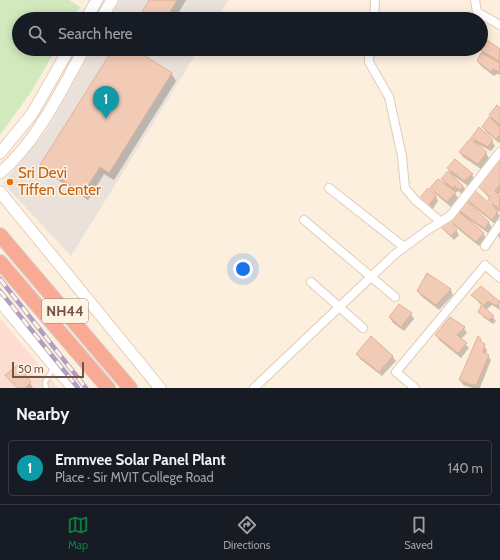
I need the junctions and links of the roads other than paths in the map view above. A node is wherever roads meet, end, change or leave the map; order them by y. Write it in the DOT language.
graph roads {
  1 [pos="97,0"];
  2 [pos="112,0"];
  3 [pos="375,0"];
  4 [pos="475,0"];
  5 [pos="90,12"];
  6 [pos="105,12"];
  7 [pos="374,12"];
  8 [pos="477,12"];
  9 [pos="488,18"];
  10 [pos="500,25"];
  11 [pos="65,56"];
  12 [pos="80,56"];
  13 [pos="369,56"];
  14 [pos="500,152"];
  15 [pos="0,153"];
  16 [pos="0,173"];
  17 [pos="329,188"];
  18 [pos="0,192"];
  19 [pos="304,220"];
  20 [pos="441,222"];
  21 [pos="500,224"];
  22 [pos="0,235"];
  23 [pos="485,246"];
  24 [pos="404,247"];
  25 [pos="0,262"];
  26 [pos="372,276"];
  27 [pos="500,278"];
  28 [pos="311,282"];
  29 [pos="395,297"];
  30 [pos="0,302"];
  31 [pos="340,307"];
  32 [pos="363,328"];
  33 [pos="54,366"];
  34 [pos="46,388"];
  35 [pos="73,388"];
  36 [pos="108,388"];
  37 [pos="130,388"];
  38 [pos="160,388"];
  39 [pos="254,388"];
  40 [pos="415,388"];
  1 -- 5 [label="street"];
  2 -- 6 [label="street"];
  3 -- 7 [label="street"];
  4 -- 8 [label="street"];
  9 -- 10 [label="street"];
  11 -- 15 [label="street"];
  12 -- 16 [label="street"];
  13 -- 20 [label="street"];
  14 -- 20 [label="street"];
  17 -- 24 [label="street"];
  18 -- 38 [label="street"];
  19 -- 26 [label="street"];
  20 -- 24 [label="street"];
  21 -- 23 [label="street"];
  22 -- 37 [label="highway, NH44"];
  24 -- 26 [label="street"];
  25 -- 36 [label="highway, NH44"];
  26 -- 29 [label="street"];
  26 -- 31 [label="street"];
  27 -- 40 [label="street"];
  28 -- 31 [label="street"];
  30 -- 33 [label="street"];
  31 -- 32 [label="street"];
  31 -- 39 [label="street"];
  33 -- 34 [label="lane"];
  33 -- 35 [label="street"];
}
